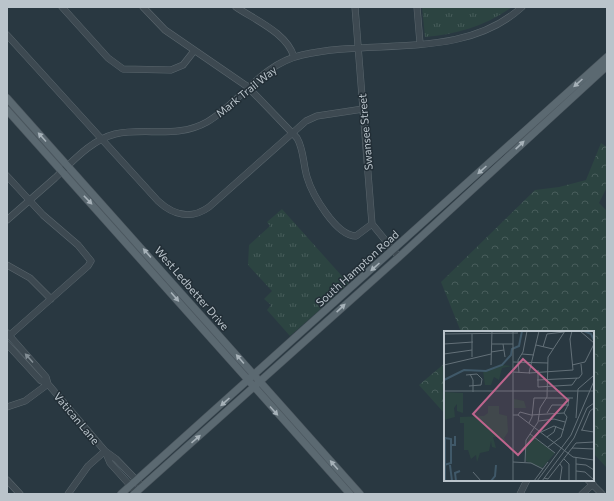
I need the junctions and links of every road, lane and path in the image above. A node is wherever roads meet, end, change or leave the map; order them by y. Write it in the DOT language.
graph roads {
  1 [pos="62,7"];
  2 [pos="143,7"];
  3 [pos="236,7"];
  4 [pos="354,7"];
  5 [pos="417,7"];
  6 [pos="522,7"];
  7 [pos="7,35"];
  8 [pos="420,43"];
  9 [pos="358,49"];
  10 [pos="194,51"];
  11 [pos="294,57"];
  12 [pos="607,57"];
  13 [pos="607,66"];
  14 [pos="248,87"];
  15 [pos="569,96"];
  16 [pos="7,98"];
  17 [pos="363,109"];
  18 [pos="7,110"];
  19 [pos="292,132"];
  20 [pos="102,140"];
  21 [pos="68,166"];
  22 [pos="62,171"];
  23 [pos="7,176"];
  24 [pos="30,200"];
  25 [pos="438,210"];
  26 [pos="443,216"];
  27 [pos="7,220"];
  28 [pos="372,224"];
  29 [pos="393,250"];
  30 [pos="399,257"];
  31 [pos="7,265"];
  32 [pos="347,292"];
  33 [pos="50,299"];
  34 [pos="351,299"];
  35 [pos="210,325"];
  36 [pos="202,330"];
  37 [pos="8,335"];
  38 [pos="7,344"];
  39 [pos="254,376"];
  40 [pos="248,382"];
  41 [pos="260,382"];
  42 [pos="48,384"];
  43 [pos="254,388"];
  44 [pos="7,407"];
  45 [pos="318,446"];
  46 [pos="105,451"];
  47 [pos="311,452"];
  48 [pos="161,459"];
  49 [pos="167,465"];
  50 [pos="7,480"];
  51 [pos="137,480"];
  52 [pos="526,481"];
  53 [pos="590,482"];
  54 [pos="130,486"];
  55 [pos="142,486"];
  56 [pos="135,493"];
  57 [pos="20,494"];
  58 [pos="68,494"];
  59 [pos="121,494"];
  60 [pos="350,494"];
  61 [pos="360,494"];
  62 [pos="520,494"];
  63 [pos="582,494"];
  64 [pos="602,494"];
  1 -- 10 [label="street"];
  2 -- 10 [label="street"];
  3 -- 11 [label="street"];
  4 -- 9 [label="street, Swansee Street"];
  5 -- 8 [label="street"];
  6 -- 8 [label="street, Mark Trail Way"];
  7 -- 20 [label="street"];
  8 -- 9 [label="street, Mark Trail Way"];
  9 -- 11 [label="street, Mark Trail Way"];
  9 -- 17 [label="street, Swansee Street"];
  10 -- 14 [label="street"];
  11 -- 14 [label="street, Mark Trail Way"];
  12 -- 15 [label="main road, South Hampton Road, one-way"];
  13 -- 15 [label="main road, South Hampton Road"];
  14 -- 19 [label="street"];
  14 -- 20 [label="street, Mark Trail Way"];
  15 -- 25 [label="main road, South Hampton Road, one-way"];
  26 -- 15 [label="main road, South Hampton Road, one-way"];
  21 -- 16 [label="main road, West Ledbetter Drive, one-way"];
  17 -- 19 [label="street"];
  17 -- 28 [label="street, Swansee Street"];
  18 -- 22 [label="main road, West Ledbetter Drive"];
  19 -- 20 [label="street"];
  19 -- 28 [label="street"];
  20 -- 21 [label="street, Mark Trail Way"];
  21 -- 22 [label="street, Mark Trail Way"];
  35 -- 21 [label="main road, West Ledbetter Drive, one-way"];
  22 -- 24 [label="street, Mark Trail Way"];
  22 -- 36 [label="main road, West Ledbetter Drive, one-way"];
  23 -- 24 [label="street"];
  24 -- 27 [label="street, Mark Trail Way"];
  24 -- 33 [label="street"];
  25 -- 26 [label="main road"];
  25 -- 29 [label="main road, South Hampton Road"];
  26 -- 30 [label="main road, South Hampton Road"];
  28 -- 29 [label="street"];
  29 -- 30 [label="street"];
  29 -- 32 [label="main road, South Hampton Road, one-way"];
  30 -- 34 [label="main road, South Hampton Road"];
  31 -- 33 [label="street"];
  32 -- 34 [label="main road"];
  32 -- 39 [label="main road, South Hampton Road"];
  33 -- 37 [label="street"];
  41 -- 34 [label="main road, South Hampton Road, one-way"];
  35 -- 36 [label="main road"];
  39 -- 35 [label="main road, West Ledbetter Drive, one-way"];
  36 -- 40 [label="main road, West Ledbetter Drive"];
  42 -- 37 [label="street, Vatican Lane, one-way"];
  38 -- 42 [label="street, Vatican Lane"];
  39 -- 40 [label="main road, South Hampton Road"];
  39 -- 41 [label="main road, West Ledbetter Drive"];
  40 -- 43 [label="main road, West Ledbetter Drive"];
  40 -- 48 [label="main road, South Hampton Road, one-way"];
  41 -- 43 [label="main road, South Hampton Road"];
  41 -- 45 [label="main road, West Ledbetter Drive"];
  42 -- 44 [label="street"];
  42 -- 46 [label="street, Vatican Lane"];
  43 -- 47 [label="main road, West Ledbetter Drive, one-way"];
  49 -- 43 [label="main road, South Hampton Road, one-way"];
  45 -- 47 [label="main road"];
  61 -- 45 [label="main road, West Ledbetter Drive, one-way"];
  46 -- 51 [label="street, Vatican Lane"];
  46 -- 54 [label="street, Vatican Lane"];
  46 -- 58 [label="street"];
  47 -- 60 [label="main road, West Ledbetter Drive"];
  48 -- 49 [label="main road"];
  48 -- 51 [label="main road, South Hampton Road"];
  49 -- 55 [label="main road, South Hampton Road"];
  50 -- 57 [label="street"];
  51 -- 54 [label="main road, South Hampton Road"];
  51 -- 55 [label="street, Vatican Lane"];
  52 -- 62 [label="street"];
  53 -- 63 [label="street"];
  53 -- 64 [label="street"];
  54 -- 56 [label="street, Vatican Lane"];
  54 -- 59 [label="main road, South Hampton Road"];
  55 -- 56 [label="main road, South Hampton Road"];
}
